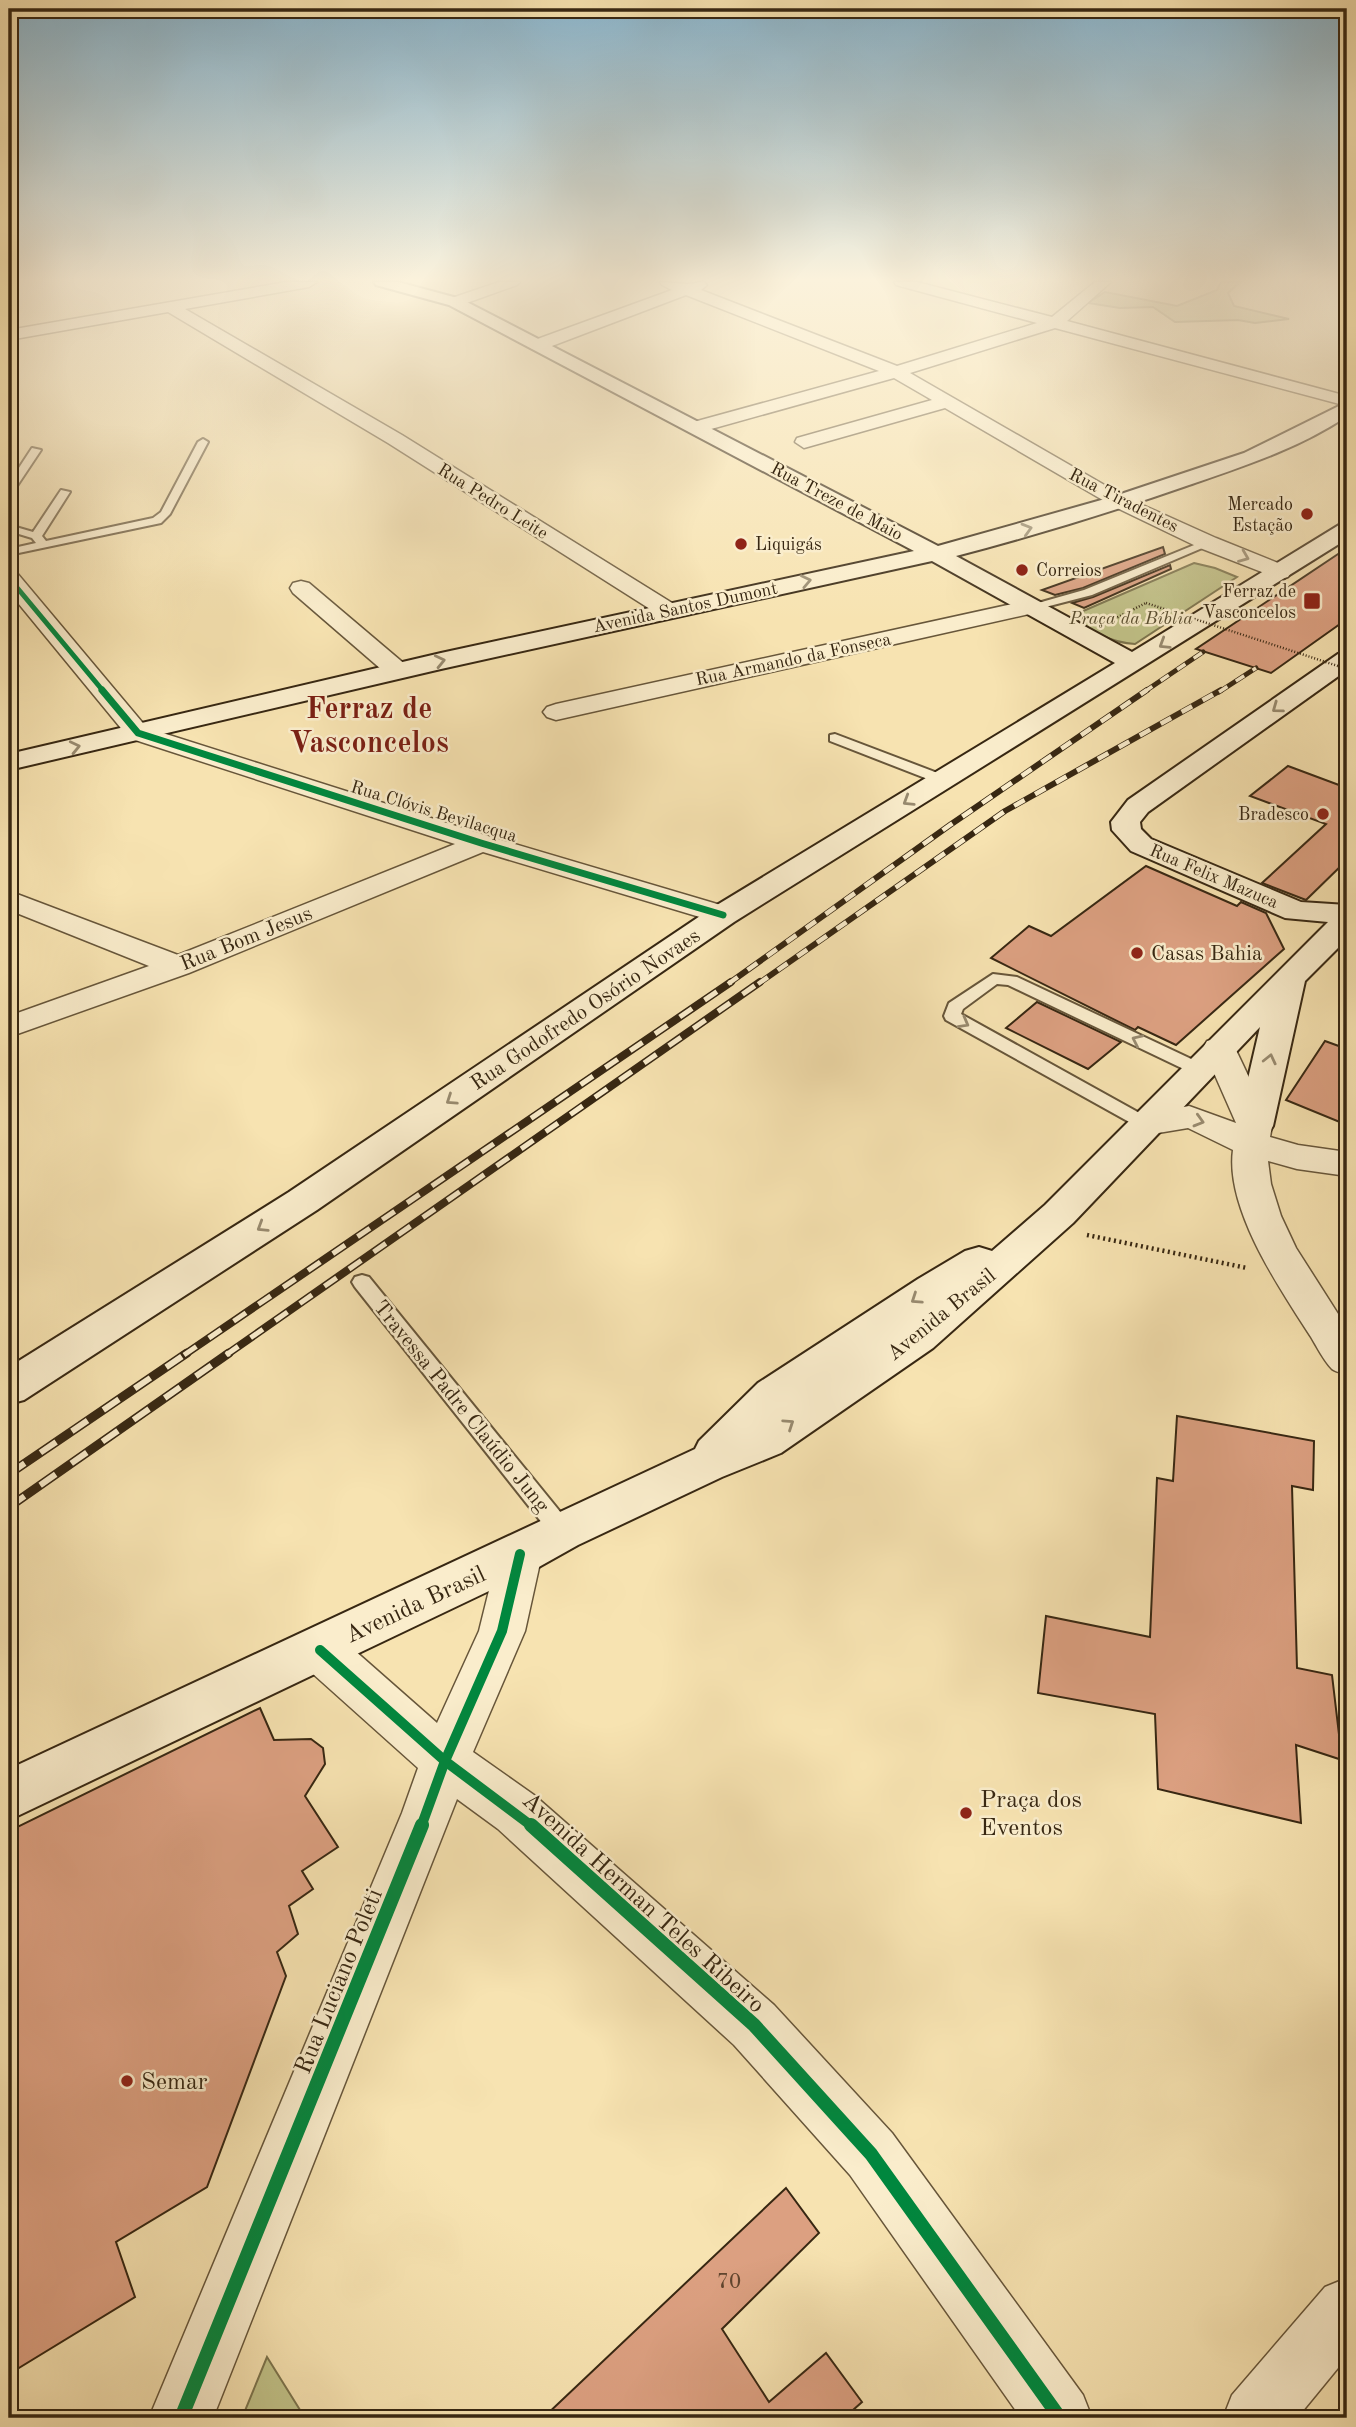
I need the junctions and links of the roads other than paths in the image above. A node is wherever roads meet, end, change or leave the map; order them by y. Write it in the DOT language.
graph roads {
  1 [pos="321,395"];
  2 [pos="635,395"];
  3 [pos="812,395"];
  4 [pos="939,395"];
  5 [pos="1326,395"];
  6 [pos="949,401"];
  7 [pos="1347,401"];
  8 [pos="1347,408"];
  9 [pos="697,427"];
  10 [pos="203,442"];
  11 [pos="804,442"];
  12 [pos="36,450"];
  13 [pos="9,490"];
  14 [pos="65,492"];
  15 [pos="1120,502"];
  16 [pos="9,528"];
  17 [pos="1347,530"];
  18 [pos="39,541"];
  19 [pos="1208,543"];
  20 [pos="9,552"];
  21 [pos="936,554"];
  22 [pos="1280,572"];
  23 [pos="9,579"];
  24 [pos="301,587"];
  25 [pos="1030,607"];
  26 [pos="669,611"];
  27 [pos="1347,659"];
  28 [pos="1135,663"];
  29 [pos="398,671"];
  30 [pos="556,712"];
  31 [pos="138,733"];
  32 [pos="835,738"];
  33 [pos="9,762"];
  34 [pos="943,780"];
  35 [pos="481,843"];
  36 [pos="9,900"];
  37 [pos="1296,911"];
  38 [pos="1347,914"];
  39 [pos="723,915"];
  40 [pos="1347,921"];
  41 [pos="1321,946"];
  42 [pos="178,966"];
  43 [pos="1289,981"];
  44 [pos="9,1027"];
  45 [pos="1209,1058"];
  46 [pos="1146,1124"];
  47 [pos="1252,1134"];
  48 [pos="1347,1164"];
  49 [pos="362,1282"];
  50 [pos="1347,1359"];
  51 [pos="9,1388"];
  52 [pos="541,1542"];
  53 [pos="320,1650"];
  54 [pos="445,1761"];
  55 [pos="9,1795"];
  56 [pos="1347,2309"];
  57 [pos="181,2418"];
  58 [pos="1059,2418"];
  59 [pos="1255,2418"];
  1 -- 26 [label="street, Rua Pedro Leite"];
  2 -- 9 [label="main road, Rua Treze de Maio"];
  3 -- 9 [label="street"];
  4 -- 6 [label="street, Rua Tiradentes"];
  5 -- 7 [label="street"];
  6 -- 11 [label="street"];
  6 -- 15 [label="street, Rua Tiradentes"];
  8 -- 15 [label="main road, Avenida Santos Dumont"];
  9 -- 21 [label="main road, Rua Treze de Maio"];
  10 -- 18 [label="lane"];
  12 -- 13 [label="lane"];
  14 -- 18 [label="lane"];
  15 -- 19 [label="street, Rua Tiradentes"];
  21 -- 15 [label="main road, Avenida Santos Dumont, one-way"];
  16 -- 18 [label="lane"];
  17 -- 22 [label="main road, Rua Godofredo Osório Novaes"];
  18 -- 20 [label="lane"];
  19 -- 22 [label="street, Rua Tiradentes, one-way"];
  19 -- 25 [label="lane"];
  21 -- 25 [label="main road, Rua Treze de Maio"];
  26 -- 21 [label="main road, Avenida Santos Dumont, one-way"];
  22 -- 28 [label="main road, Rua Godofredo Osório Novaes, one-way"];
  23 -- 31 [label="street"];
  24 -- 29 [label="street"];
  25 -- 28 [label="main road, Rua Treze de Maio"];
  25 -- 30 [label="street, Rua Armando da Fonseca"];
  29 -- 26 [label="main road, Avenida Santos Dumont, one-way"];
  27 -- 37 [label="main road, Rua Felix Mazuca, one-way"];
  28 -- 34 [label="main road, Rua Godofredo Osório Novaes"];
  29 -- 31 [label="main road, Avenida Santos Dumont"];
  33 -- 31 [label="main road, Avenida Santos Dumont, one-way"];
  31 -- 35 [label="street, Rua Clóvis Bevilacqua"];
  32 -- 34 [label="lane"];
  34 -- 39 [label="main road, Rua Godofredo Osório Novaes, one-way"];
  35 -- 39 [label="street, Rua Clóvis Bevilacqua"];
  35 -- 42 [label="street, Rua Bom Jesus"];
  36 -- 42 [label="street"];
  37 -- 38 [label="main road, Rua Felix Mazuca"];
  37 -- 41 [label="main road, Rua Felix Mazuca"];
  39 -- 51 [label="main road, Rua Godofredo Osório Novaes, one-way"];
  40 -- 41 [label="main road, Avenida Brasil"];
  41 -- 43 [label="main road, Avenida Brasil"];
  42 -- 44 [label="street, Rua Bom Jesus"];
  43 -- 45 [label="main road, Avenida Brasil"];
  47 -- 43 [label="main road, one-way"];
  45 -- 46 [label="main road, Avenida Brasil"];
  45 -- 46 [label="lane, one-way"];
  45 -- 47 [label="street"];
  46 -- 47 [label="street, one-way"];
  46 -- 52 [label="main road, Avenida Brasil"];
  47 -- 48 [label="street"];
  47 -- 50 [label="street"];
  49 -- 52 [label="lane, Travessa Padre Claúdio Jung"];
  52 -- 53 [label="main road, Avenida Brasil"];
  52 -- 54 [label="street, Rua Luciano Poleti"];
  53 -- 54 [label="street, Avenida Herman Teles Ribeiro"];
  53 -- 55 [label="main road, Avenida Brasil"];
  54 -- 57 [label="street, Rua Luciano Poleti"];
  54 -- 58 [label="street, Avenida Herman Teles Ribeiro"];
  56 -- 59 [label="street"];
}
